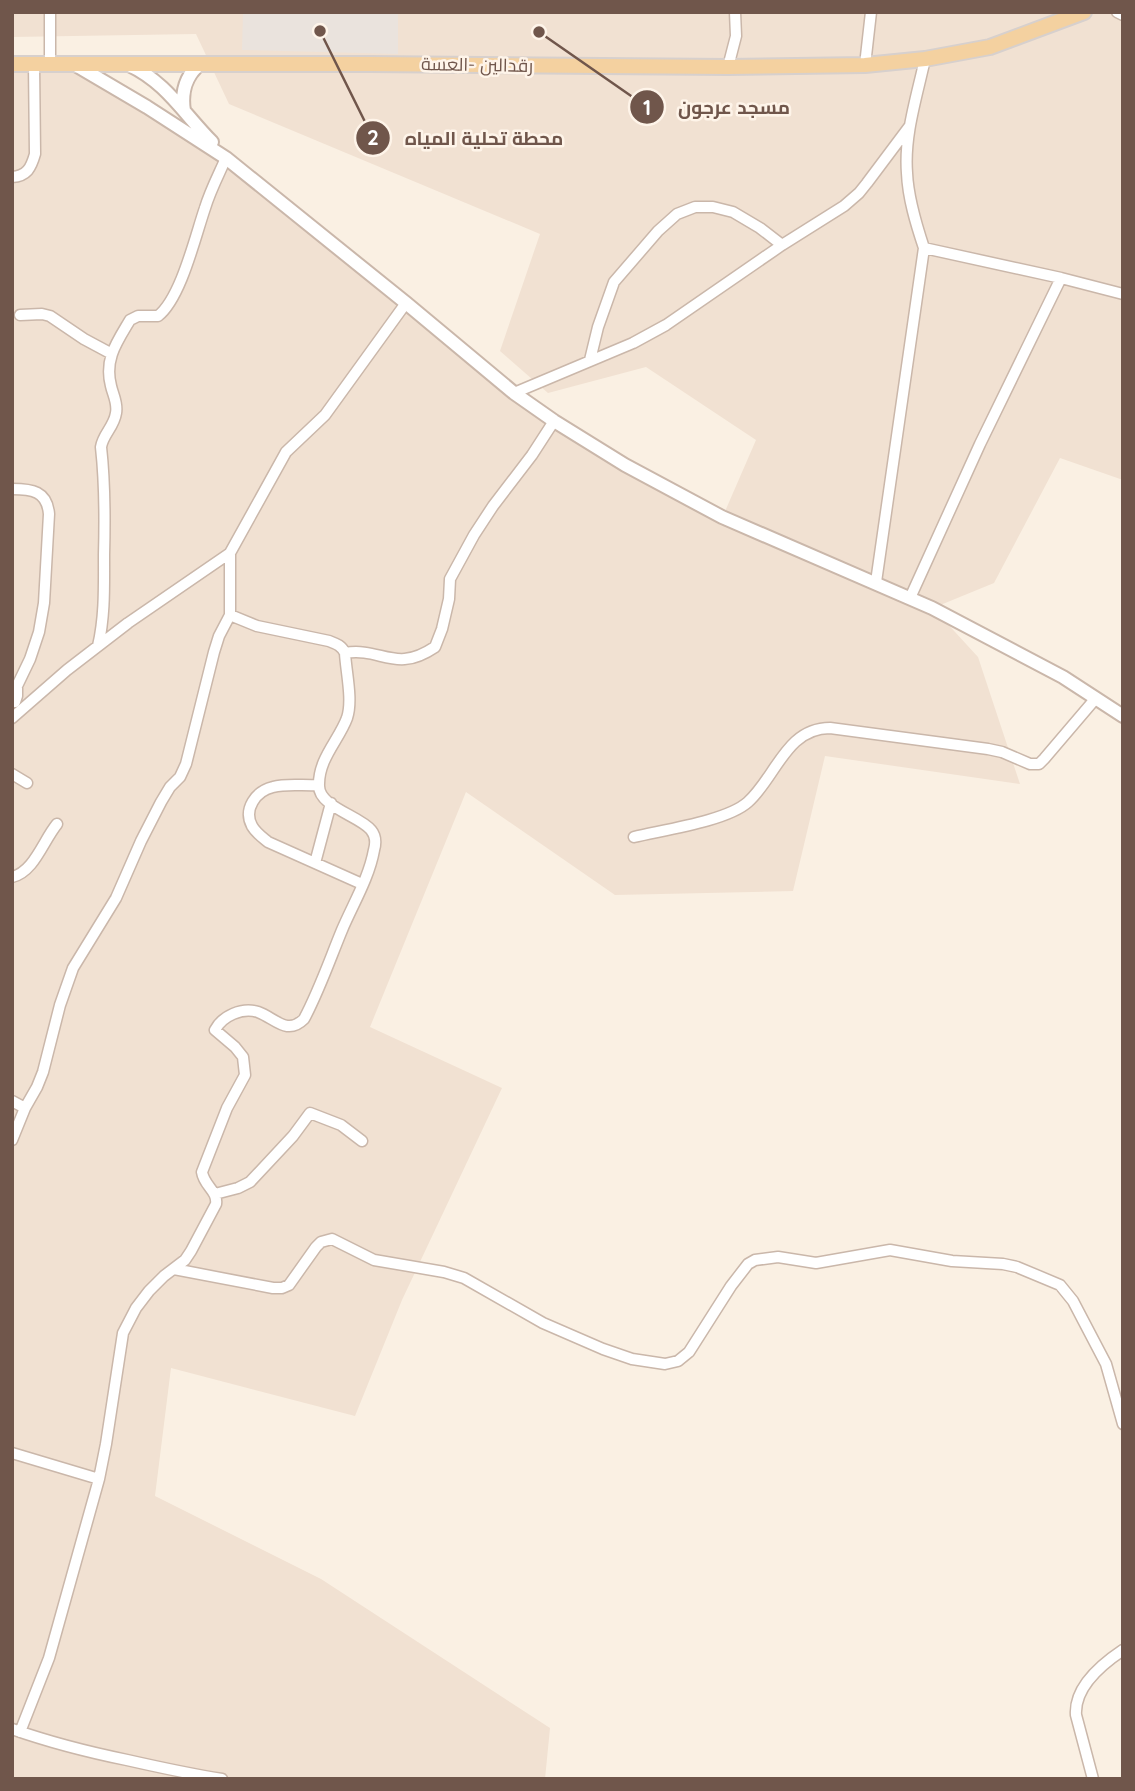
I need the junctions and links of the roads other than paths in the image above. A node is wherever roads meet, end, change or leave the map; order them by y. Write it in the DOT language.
graph roads {
  1 [pos="50,12"];
  2 [pos="734,12"];
  3 [pos="871,12"];
  4 [pos="1084,12"];
  5 [pos="1117,12"];
  6 [pos="1123,15"];
  7 [pos="925,59"];
  8 [pos="50,63"];
  9 [pos="73,63"];
  10 [pos="125,63"];
  11 [pos="12,64"];
  12 [pos="34,64"];
  13 [pos="201,64"];
  14 [pos="865,65"];
  15 [pos="728,67"];
  16 [pos="184,112"];
  17 [pos="910,126"];
  18 [pos="226,158"];
  19 [pos="12,177"];
  20 [pos="782,245"];
  21 [pos="924,248"];
  22 [pos="1061,278"];
  23 [pos="1123,294"];
  24 [pos="406,303"];
  25 [pos="20,315"];
  26 [pos="111,354"];
  27 [pos="590,360"];
  28 [pos="514,393"];
  29 [pos="554,421"];
  30 [pos="12,489"];
  31 [pos="230,553"];
  32 [pos="876,582"];
  33 [pos="910,598"];
  34 [pos="230,615"];
  35 [pos="98,646"];
  36 [pos="345,653"];
  37 [pos="1096,698"];
  38 [pos="15,708"];
  39 [pos="1123,716"];
  40 [pos="12,774"];
  41 [pos="27,783"];
  42 [pos="318,785"];
  43 [pos="331,803"];
  44 [pos="57,824"];
  45 [pos="634,837"];
  46 [pos="315,863"];
  47 [pos="12,877"];
  48 [pos="362,884"];
  49 [pos="12,1101"];
  50 [pos="25,1108"];
  51 [pos="12,1140"];
  52 [pos="362,1141"];
  53 [pos="215,1194"];
  54 [pos="174,1269"];
  55 [pos="1123,1424"];
  56 [pos="12,1453"];
  57 [pos="99,1479"];
  58 [pos="1123,1650"];
  59 [pos="16,1730"];
  60 [pos="222,1779"];
  61 [pos="1093,1779"];
  1 -- 8 [label="street"];
  2 -- 15 [label="street"];
  3 -- 14 [label="street"];
  4 -- 7 [label="main road, رقدالين -العسة"];
  5 -- 6 [label="street"];
  7 -- 14 [label="main road, رقدالين -العسة"];
  7 -- 17 [label="street"];
  8 -- 9 [label="main road, رقدالين -العسة"];
  8 -- 12 [label="main road, رقدالين -العسة"];
  9 -- 10 [label="main road, رقدالين -العسة"];
  9 -- 18 [label="street"];
  10 -- 13 [label="main road, رقدالين -العسة"];
  10 -- 16 [label="street"];
  11 -- 12 [label="main road, رقدالين -العسة"];
  12 -- 19 [label="street"];
  13 -- 15 [label="main road, رقدالين -العسة"];
  13 -- 16 [label="street"];
  14 -- 15 [label="main road, رقدالين -العسة"];
  16 -- 18 [label="street"];
  17 -- 20 [label="street"];
  17 -- 21 [label="street"];
  18 -- 24 [label="street"];
  18 -- 26 [label="street"];
  20 -- 27 [label="street"];
  20 -- 27 [label="street"];
  21 -- 22 [label="street"];
  21 -- 32 [label="street"];
  22 -- 23 [label="street"];
  22 -- 33 [label="street"];
  24 -- 28 [label="street"];
  24 -- 31 [label="street"];
  25 -- 26 [label="street"];
  26 -- 35 [label="street"];
  27 -- 28 [label="street"];
  28 -- 29 [label="street"];
  29 -- 32 [label="street"];
  29 -- 36 [label="street"];
  30 -- 38 [label="street"];
  31 -- 34 [label="street"];
  31 -- 35 [label="street"];
  32 -- 33 [label="street"];
  33 -- 37 [label="street"];
  34 -- 36 [label="street"];
  34 -- 50 [label="street"];
  35 -- 38 [label="street"];
  36 -- 42 [label="street"];
  37 -- 39 [label="street"];
  37 -- 45 [label="street"];
  40 -- 41 [label="street"];
  42 -- 43 [label="street"];
  42 -- 46 [label="street"];
  43 -- 46 [label="street"];
  43 -- 48 [label="street"];
  44 -- 47 [label="street"];
  46 -- 48 [label="street"];
  48 -- 53 [label="street"];
  49 -- 50 [label="street"];
  50 -- 51 [label="street"];
  52 -- 53 [label="street"];
  53 -- 54 [label="street"];
  54 -- 55 [label="street"];
  54 -- 57 [label="street"];
  56 -- 57 [label="street"];
  57 -- 59 [label="street"];
  58 -- 61 [label="street"];
  59 -- 60 [label="street"];
}
